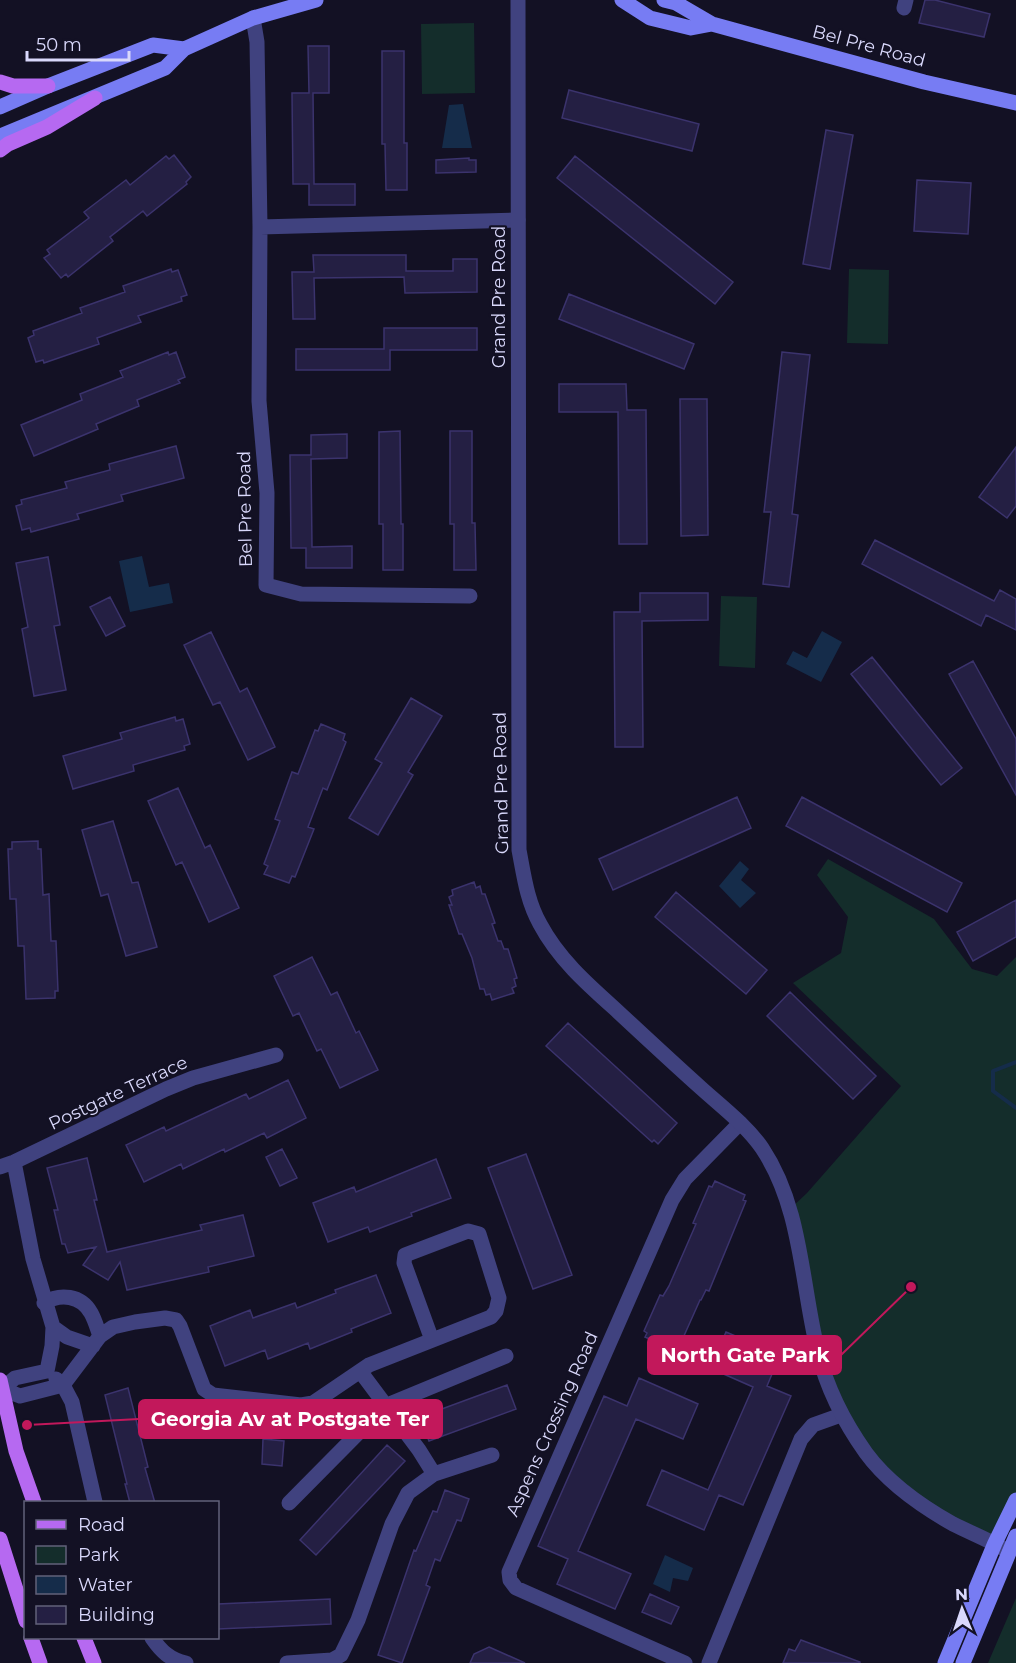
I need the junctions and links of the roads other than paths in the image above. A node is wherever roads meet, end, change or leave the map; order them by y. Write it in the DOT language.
graph roads {
  1 [pos="316,0"];
  2 [pos="518,0"];
  3 [pos="624,0"];
  4 [pos="664,0"];
  5 [pos="253,18"];
  6 [pos="712,24"];
  7 [pos="184,49"];
  8 [pos="0,82"];
  9 [pos="48,86"];
  10 [pos="95,98"];
  11 [pos="1016,103"];
  12 [pos="0,107"];
  13 [pos="0,136"];
  14 [pos="0,150"];
  15 [pos="518,220"];
  16 [pos="260,227"];
  17 [pos="470,596"];
  18 [pos="276,1055"];
  19 [pos="740,1123"];
  20 [pos="7,1165"];
  21 [pos="44,1303"];
  22 [pos="53,1327"];
  23 [pos="432,1340"];
  24 [pos="96,1341"];
  25 [pos="506,1356"];
  26 [pos="47,1371"];
  27 [pos="360,1371"];
  28 [pos="63,1385"];
  29 [pos="1,1386"];
  30 [pos="386,1406"];
  31 [pos="841,1415"];
  32 [pos="492,1455"];
  33 [pos="434,1474"];
  34 [pos="1016,1500"];
  35 [pos="33,1501"];
  36 [pos="95,1501"];
  37 [pos="289,1503"];
  38 [pos="1016,1536"];
  39 [pos="0,1539"];
  40 [pos="995,1543"];
  41 [pos="1009,1551"];
  42 [pos="24,1614"];
  43 [pos="31,1639"];
  44 [pos="84,1639"];
  45 [pos="153,1639"];
  46 [pos="40,1663"];
  47 [pos="94,1663"];
  48 [pos="186,1663"];
  49 [pos="287,1663"];
  50 [pos="685,1663"];
  51 [pos="709,1663"];
  52 [pos="945,1663"];
  53 [pos="963,1663"];
  1 -- 5 [label="main road"];
  2 -- 15 [label="street, Grand Pre Road"];
  3 -- 6 [label="main road, Bel Pre Road"];
  4 -- 6 [label="main road, Bel Pre Road"];
  5 -- 7 [label="main road"];
  5 -- 16 [label="street, Bel Pre Road"];
  6 -- 11 [label="main road, Bel Pre Road"];
  7 -- 9 [label="main road"];
  7 -- 10 [label="main road"];
  8 -- 9 [label="main road"];
  9 -- 12 [label="main road"];
  10 -- 13 [label="main road"];
  10 -- 14 [label="main road"];
  15 -- 16 [label="street"];
  15 -- 19 [label="street, Grand Pre Road"];
  16 -- 17 [label="street, Bel Pre Road"];
  18 -- 20 [label="street, Postgate Terrace"];
  19 -- 31 [label="street, Grand Pre Road"];
  19 -- 50 [label="street, Aspens Crossing Road"];
  20 -- 21 [label="street, Postgate Terrace"];
  21 -- 22 [label="street, Postgate Terrace"];
  21 -- 24 [label="street"];
  22 -- 24 [label="street"];
  22 -- 26 [label="street, Postgate Terrace"];
  23 -- 23 [label="street"];
  23 -- 27 [label="street"];
  24 -- 27 [label="street"];
  24 -- 28 [label="street"];
  25 -- 30 [label="street"];
  26 -- 28 [label="street"];
  26 -- 29 [label="street"];
  27 -- 30 [label="street"];
  28 -- 29 [label="street"];
  28 -- 36 [label="street"];
  29 -- 35 [label="main road"];
  30 -- 33 [label="street"];
  30 -- 37 [label="street"];
  31 -- 40 [label="street, Grand Pre Road"];
  31 -- 51 [label="street"];
  32 -- 33 [label="street"];
  33 -- 49 [label="street"];
  34 -- 40 [label="main road"];
  38 -- 41 [label="main road"];
  39 -- 42 [label="main road"];
  40 -- 41 [label="street, Grand Pre Road"];
  40 -- 52 [label="main road"];
  41 -- 53 [label="main road"];
  43 -- 46 [label="main road"];
  44 -- 47 [label="main road"];
  45 -- 48 [label="street"];
}
